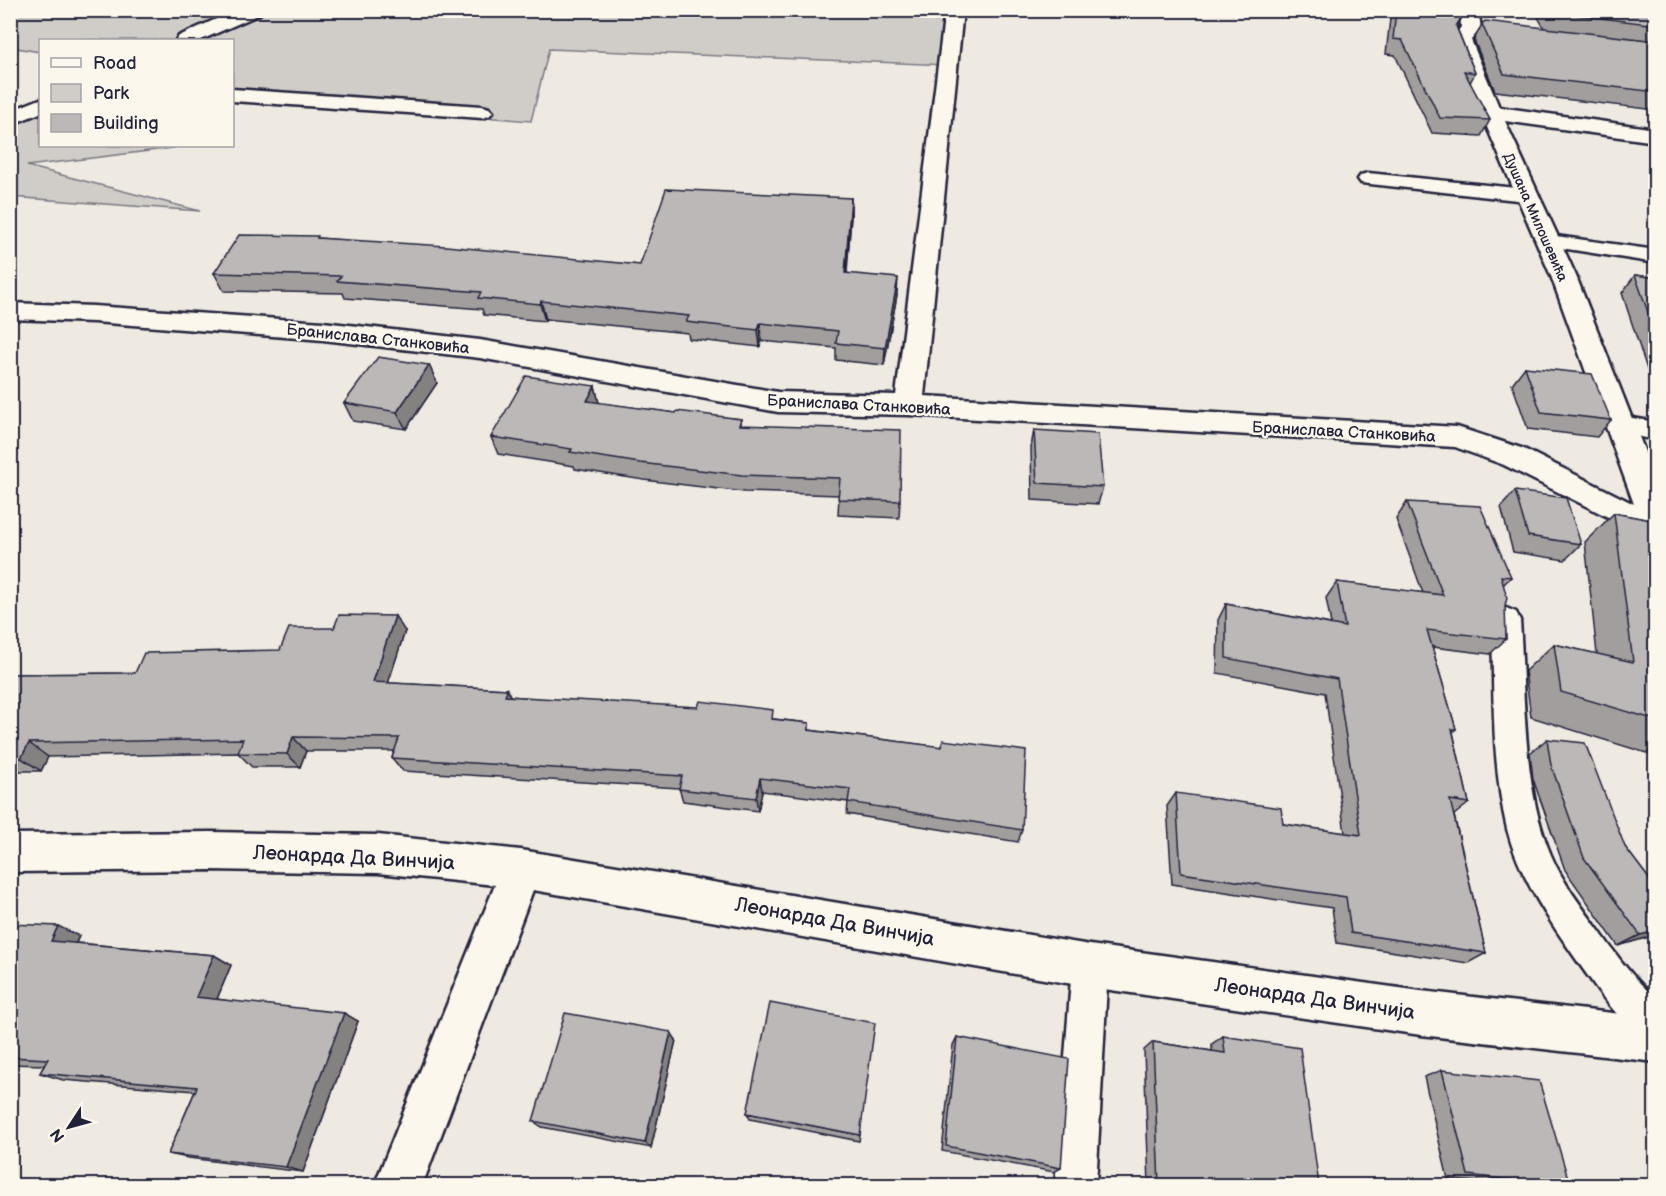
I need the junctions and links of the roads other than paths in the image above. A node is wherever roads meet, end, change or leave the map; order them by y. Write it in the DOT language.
graph roads {
  1 [pos="253,10"];
  2 [pos="954,10"];
  3 [pos="1478,23"];
  4 [pos="188,39"];
  5 [pos="234,95"];
  6 [pos="39,105"];
  7 [pos="482,112"];
  8 [pos="1490,112"];
  9 [pos="10,119"];
  10 [pos="1656,136"];
  11 [pos="1368,179"];
  12 [pos="1526,195"];
  13 [pos="1549,241"];
  14 [pos="1656,257"];
  15 [pos="10,311"];
  16 [pos="909,405"];
  17 [pos="1621,425"];
  18 [pos="1656,431"];
  19 [pos="1656,523"];
  20 [pos="1656,529"];
  21 [pos="1506,620"];
  22 [pos="10,854"];
  23 [pos="521,869"];
  24 [pos="1090,966"];
  25 [pos="1656,1023"];
  26 [pos="1656,1040"];
  27 [pos="398,1185"];
  28 [pos="1075,1185"];
  1 -- 4 [label="street"];
  2 -- 16 [label="street"];
  3 -- 8 [label="street, Душана Милошевића"];
  5 -- 7 [label="street"];
  6 -- 9 [label="street"];
  8 -- 10 [label="street"];
  8 -- 12 [label="street, Душана Милошевића"];
  11 -- 12 [label="lane"];
  12 -- 13 [label="street, Душана Милошевића"];
  13 -- 14 [label="lane"];
  13 -- 17 [label="street, Душана Милошевића"];
  15 -- 16 [label="street, Бранислава Станковића"];
  16 -- 20 [label="street, Бранислава Станковића"];
  17 -- 18 [label="lane"];
  17 -- 19 [label="street, Душана Милошевића"];
  21 -- 25 [label="lane"];
  22 -- 23 [label="street, Леонарда Да Винчија"];
  23 -- 24 [label="street, Леонарда Да Винчија"];
  23 -- 27 [label="street"];
  24 -- 26 [label="street, Леонарда Да Винчија"];
  24 -- 28 [label="lane"];
}
